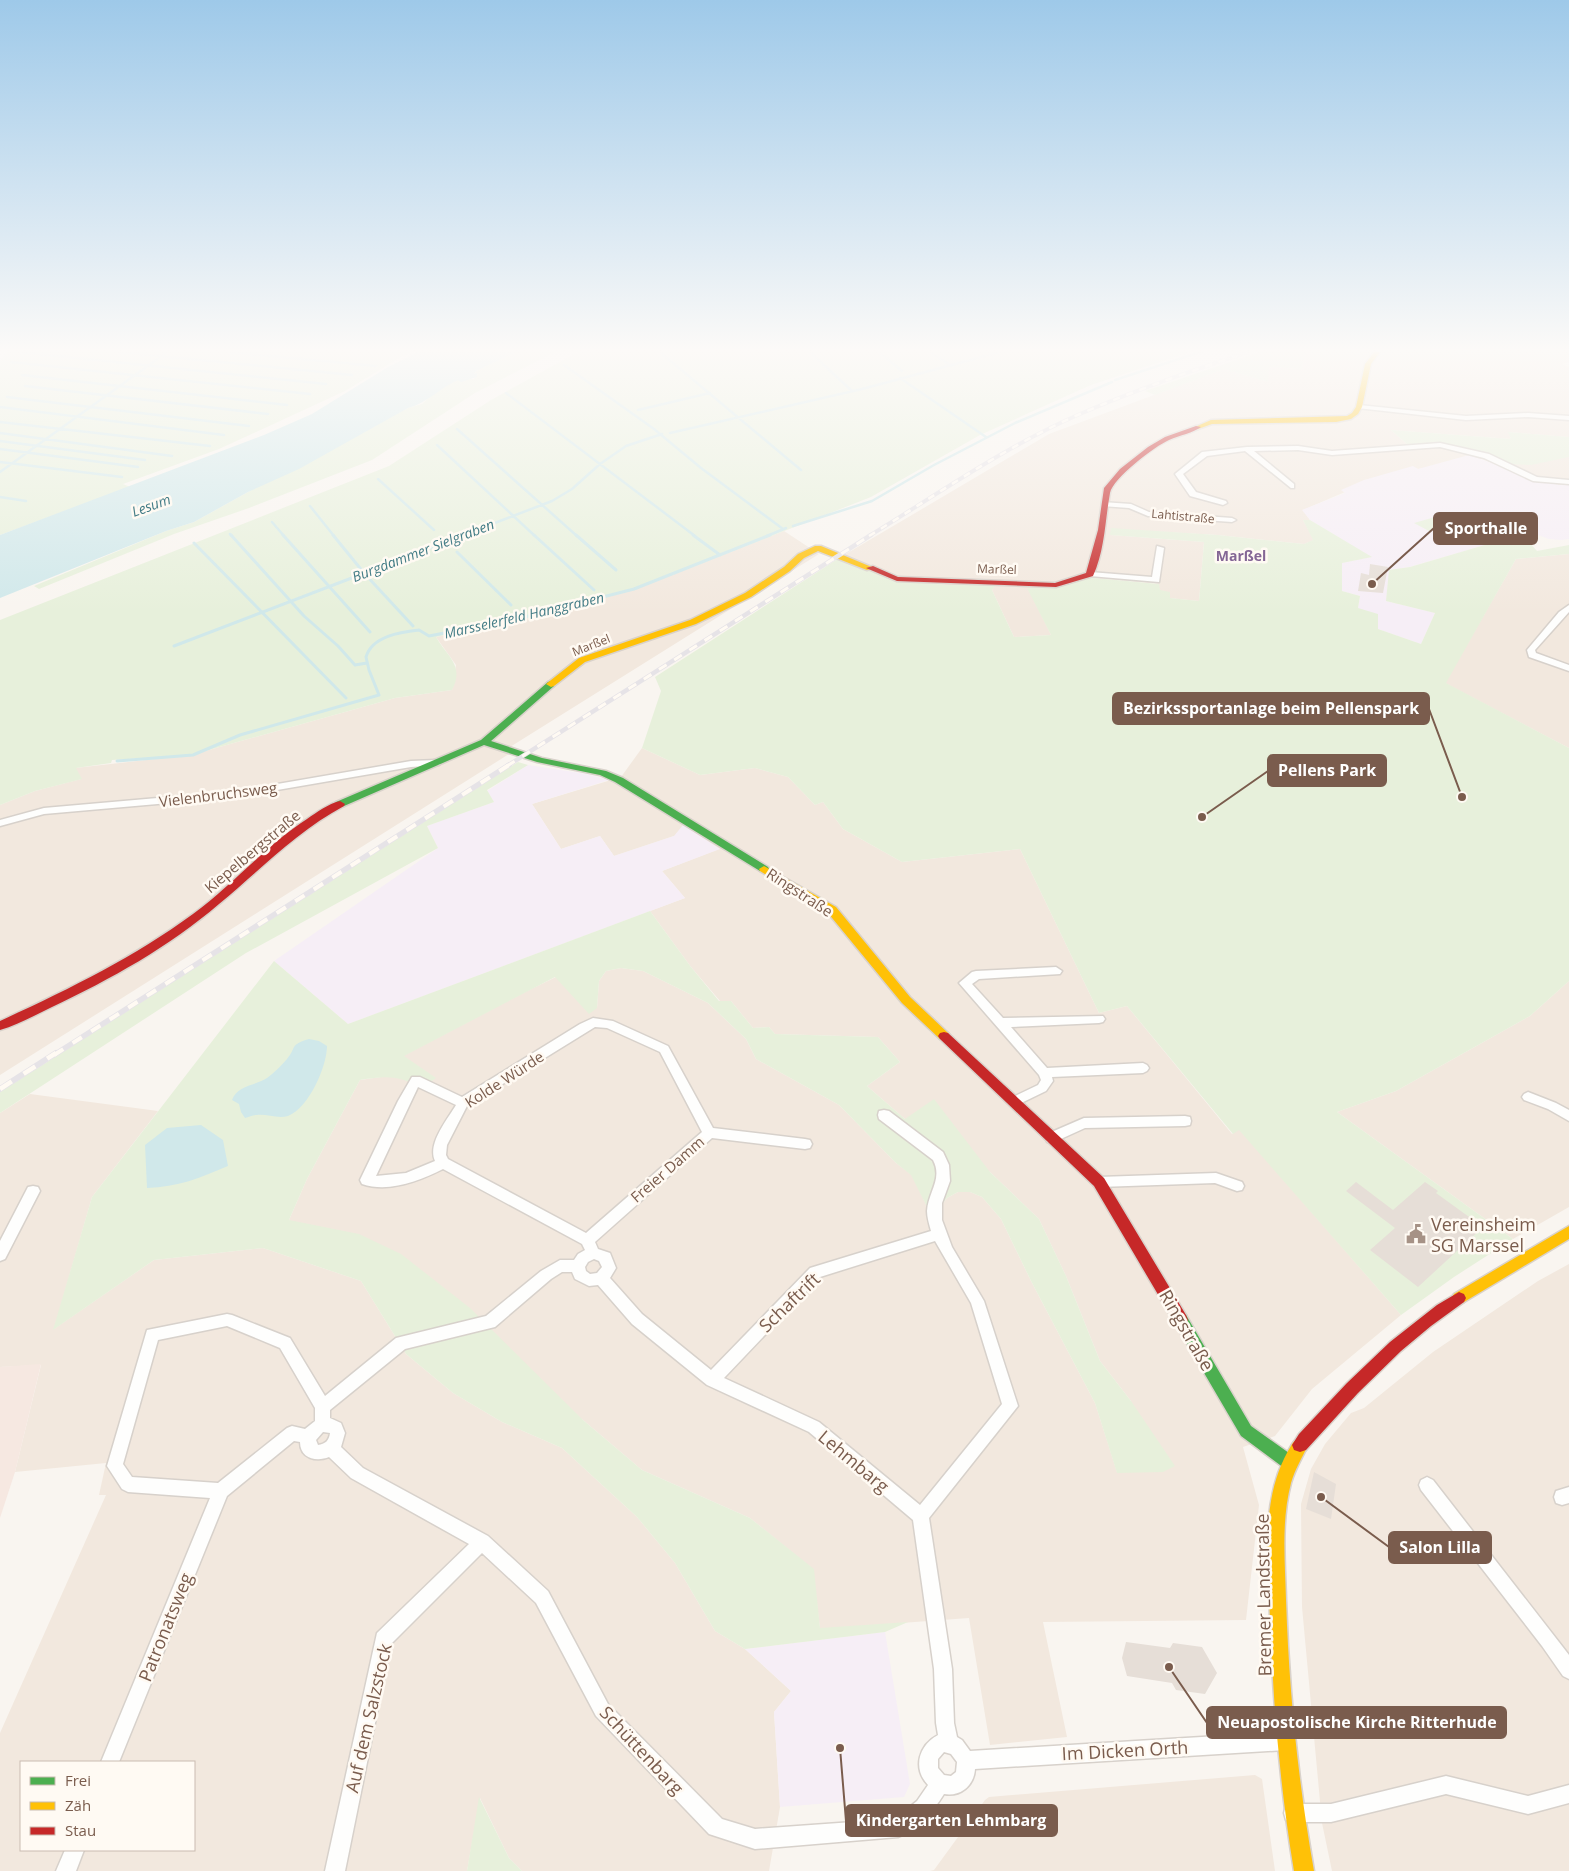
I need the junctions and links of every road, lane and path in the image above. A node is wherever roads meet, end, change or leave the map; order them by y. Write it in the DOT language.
graph roads {
  1 [pos="1165,439"];
  2 [pos="1247,449"];
  3 [pos="1569,482"];
  4 [pos="1291,486"];
  5 [pos="1223,503"];
  6 [pos="1105,504"];
  7 [pos="1232,520"];
  8 [pos="1160,548"];
  9 [pos="1090,574"];
  10 [pos="1569,608"];
  11 [pos="1569,668"];
  12 [pos="527,706"];
  13 [pos="484,742"];
  14 [pos="436,763"];
  15 [pos="0,823"];
  16 [pos="1056,971"];
  17 [pos="1100,1019"];
  18 [pos="999,1024"];
  19 [pos="0,1026"];
  20 [pos="1143,1068"];
  21 [pos="1044,1073"];
  22 [pos="1528,1097"];
  23 [pos="1015,1101"];
  24 [pos="463,1103"];
  25 [pos="884,1115"];
  26 [pos="1569,1116"];
  27 [pos="1185,1121"];
  28 [pos="709,1133"];
  29 [pos="1052,1138"];
  30 [pos="805,1144"];
  31 [pos="443,1163"];
  32 [pos="1098,1182"];
  33 [pos="1237,1186"];
  34 [pos="33,1191"];
  35 [pos="1569,1232"];
  36 [pos="939,1234"];
  37 [pos="587,1240"];
  38 [pos="593,1253"];
  39 [pos="0,1255"];
  40 [pos="578,1266"];
  41 [pos="601,1278"];
  42 [pos="712,1380"];
  43 [pos="323,1407"];
  44 [pos="322,1425"];
  45 [pos="308,1437"];
  46 [pos="332,1449"];
  47 [pos="1290,1463"];
  48 [pos="1427,1485"];
  49 [pos="221,1492"];
  50 [pos="921,1516"];
  51 [pos="482,1542"];
  52 [pos="1569,1670"];
  53 [pos="1285,1741"];
  54 [pos="949,1744"];
  55 [pos="966,1760"];
  56 [pos="110,1761"];
  57 [pos="939,1784"];
  58 [pos="1569,1794"];
  59 [pos="1293,1813"];
  60 [pos="75,1851"];
  61 [pos="66,1871"];
  62 [pos="335,1871"];
  63 [pos="1304,1871"];
  1 -- 6 [label="street"];
  2 -- 3 [label="street"];
  2 -- 4 [label="street"];
  2 -- 5 [label="street"];
  6 -- 7 [label="street, Lahtistraße"];
  6 -- 9 [label="street"];
  8 -- 9 [label="street"];
  9 -- 12 [label="street, Marßel"];
  10 -- 11 [label="street"];
  12 -- 13 [label="street, Kiepelbergstraße"];
  13 -- 14 [label="street, Kiepelbergstraße"];
  13 -- 23 [label="street, Ringstraße"];
  14 -- 15 [label="street, Vielenbruchsweg"];
  14 -- 19 [label="street, Kiepelbergstraße"];
  16 -- 18 [label="street"];
  17 -- 18 [label="street"];
  18 -- 21 [label="street"];
  20 -- 21 [label="street"];
  21 -- 23 [label="street"];
  22 -- 26 [label="street"];
  23 -- 29 [label="street, Ringstraße"];
  24 -- 28 [label="street, Kolde Würde"];
  24 -- 31 [label="street, Kolde Würde"];
  24 -- 31 [label="street"];
  25 -- 36 [label="street"];
  27 -- 29 [label="street"];
  28 -- 30 [label="street, Freier Damm"];
  28 -- 37 [label="street, Freier Damm"];
  29 -- 32 [label="street, Ringstraße"];
  31 -- 37 [label="street"];
  32 -- 33 [label="street"];
  32 -- 47 [label="street, Ringstraße"];
  34 -- 39 [label="street"];
  35 -- 47 [label="street, Bremer Landstraße"];
  36 -- 42 [label="street, Schaftrift"];
  36 -- 50 [label="street"];
  37 -- 38 [label="street"];
  38 -- 40 [label="street"];
  38 -- 41 [label="street"];
  40 -- 41 [label="street"];
  40 -- 43 [label="street"];
  41 -- 42 [label="street, Lehmbarg"];
  42 -- 50 [label="street, Lehmbarg"];
  43 -- 44 [label="street"];
  43 -- 49 [label="street"];
  44 -- 45 [label="street"];
  44 -- 46 [label="street"];
  45 -- 46 [label="street"];
  45 -- 49 [label="street"];
  46 -- 51 [label="street, Schüttenbarg"];
  47 -- 53 [label="street, Bremer Landstraße"];
  48 -- 52 [label="street"];
  49 -- 56 [label="street, Patronatsweg"];
  50 -- 54 [label="street"];
  51 -- 57 [label="street, Schüttenbarg"];
  51 -- 62 [label="street, Auf dem Salzstock"];
  53 -- 55 [label="street, Im Dicken Orth"];
  53 -- 59 [label="street, Bremer Landstraße"];
  54 -- 55 [label="street"];
  54 -- 57 [label="street"];
  55 -- 57 [label="street"];
  58 -- 59 [label="street"];
  59 -- 63 [label="street, Bremer Landstraße"];
  60 -- 61 [label="street"];
}
